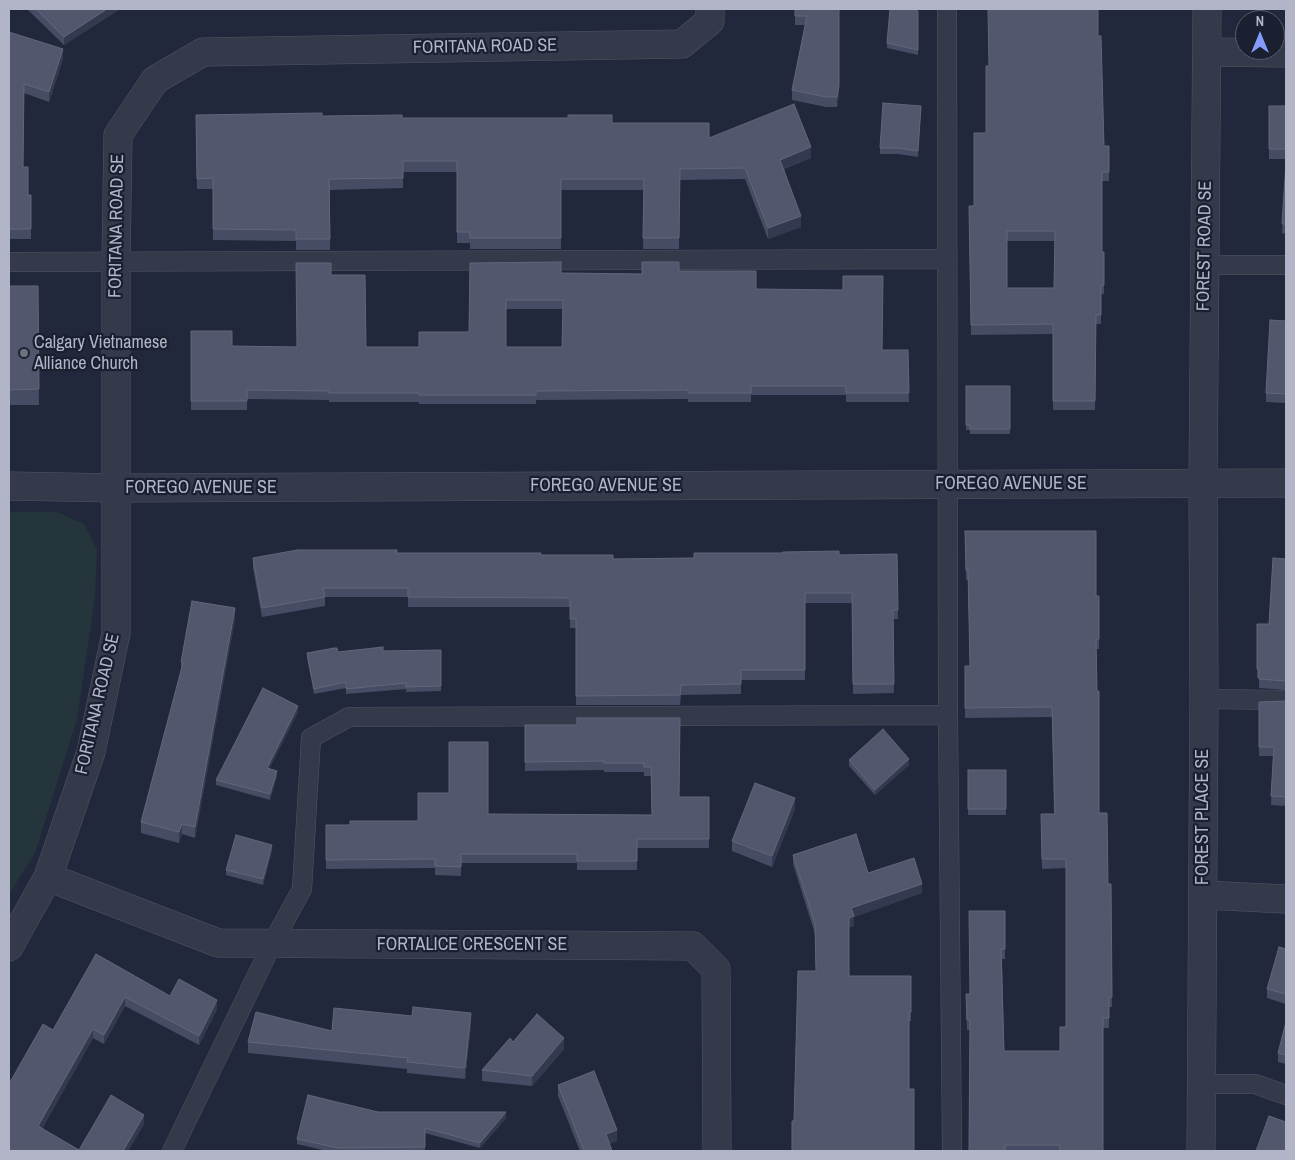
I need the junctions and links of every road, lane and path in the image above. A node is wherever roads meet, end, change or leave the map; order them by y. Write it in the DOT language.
graph roads {
  1 [pos="710,9"];
  2 [pos="947,9"];
  3 [pos="1207,9"];
  4 [pos="1207,52"];
  5 [pos="1286,53"];
  6 [pos="948,258"];
  7 [pos="9,262"];
  8 [pos="116,263"];
  9 [pos="1205,265"];
  10 [pos="1286,265"];
  11 [pos="1203,483"];
  12 [pos="1286,483"];
  13 [pos="948,484"];
  14 [pos="9,486"];
  15 [pos="116,488"];
  16 [pos="1204,699"];
  17 [pos="1286,700"];
  18 [pos="948,715"];
  19 [pos="48,876"];
  20 [pos="1203,895"];
  21 [pos="1286,900"];
  22 [pos="272,944"];
  23 [pos="9,947"];
  24 [pos="1202,1084"];
  25 [pos="1286,1095"];
  26 [pos="172,1151"];
  27 [pos="717,1151"];
  28 [pos="952,1151"];
  29 [pos="1201,1151"];
  1 -- 8 [label="street, FORITANA ROAD SE"];
  2 -- 6 [label="lane"];
  3 -- 4 [label="street, FOREST ROAD SE"];
  4 -- 5 [label="street"];
  4 -- 9 [label="street, FOREST ROAD SE"];
  6 -- 8 [label="lane"];
  6 -- 13 [label="lane"];
  7 -- 8 [label="lane"];
  8 -- 15 [label="street, FORITANA ROAD SE"];
  9 -- 10 [label="lane"];
  9 -- 11 [label="street, FOREST ROAD SE"];
  11 -- 12 [label="street, FOREGO AVENUE SE"];
  11 -- 13 [label="street, FOREGO AVENUE SE"];
  11 -- 16 [label="street, FOREST PLACE SE"];
  13 -- 15 [label="street, FOREGO AVENUE SE"];
  13 -- 18 [label="lane"];
  14 -- 15 [label="street, FOREGO AVENUE SE"];
  15 -- 19 [label="street, FORITANA ROAD SE"];
  16 -- 17 [label="lane"];
  16 -- 20 [label="street, FOREST PLACE SE"];
  18 -- 22 [label="lane"];
  18 -- 28 [label="lane"];
  19 -- 22 [label="street, FORTALICE CRESCENT SE"];
  19 -- 23 [label="street, FORITANA ROAD SE"];
  20 -- 21 [label="street"];
  20 -- 24 [label="street, FOREST PLACE SE"];
  22 -- 26 [label="lane"];
  22 -- 27 [label="street, FORTALICE CRESCENT SE"];
  24 -- 25 [label="lane"];
  24 -- 29 [label="street, FOREST PLACE SE"];
}
